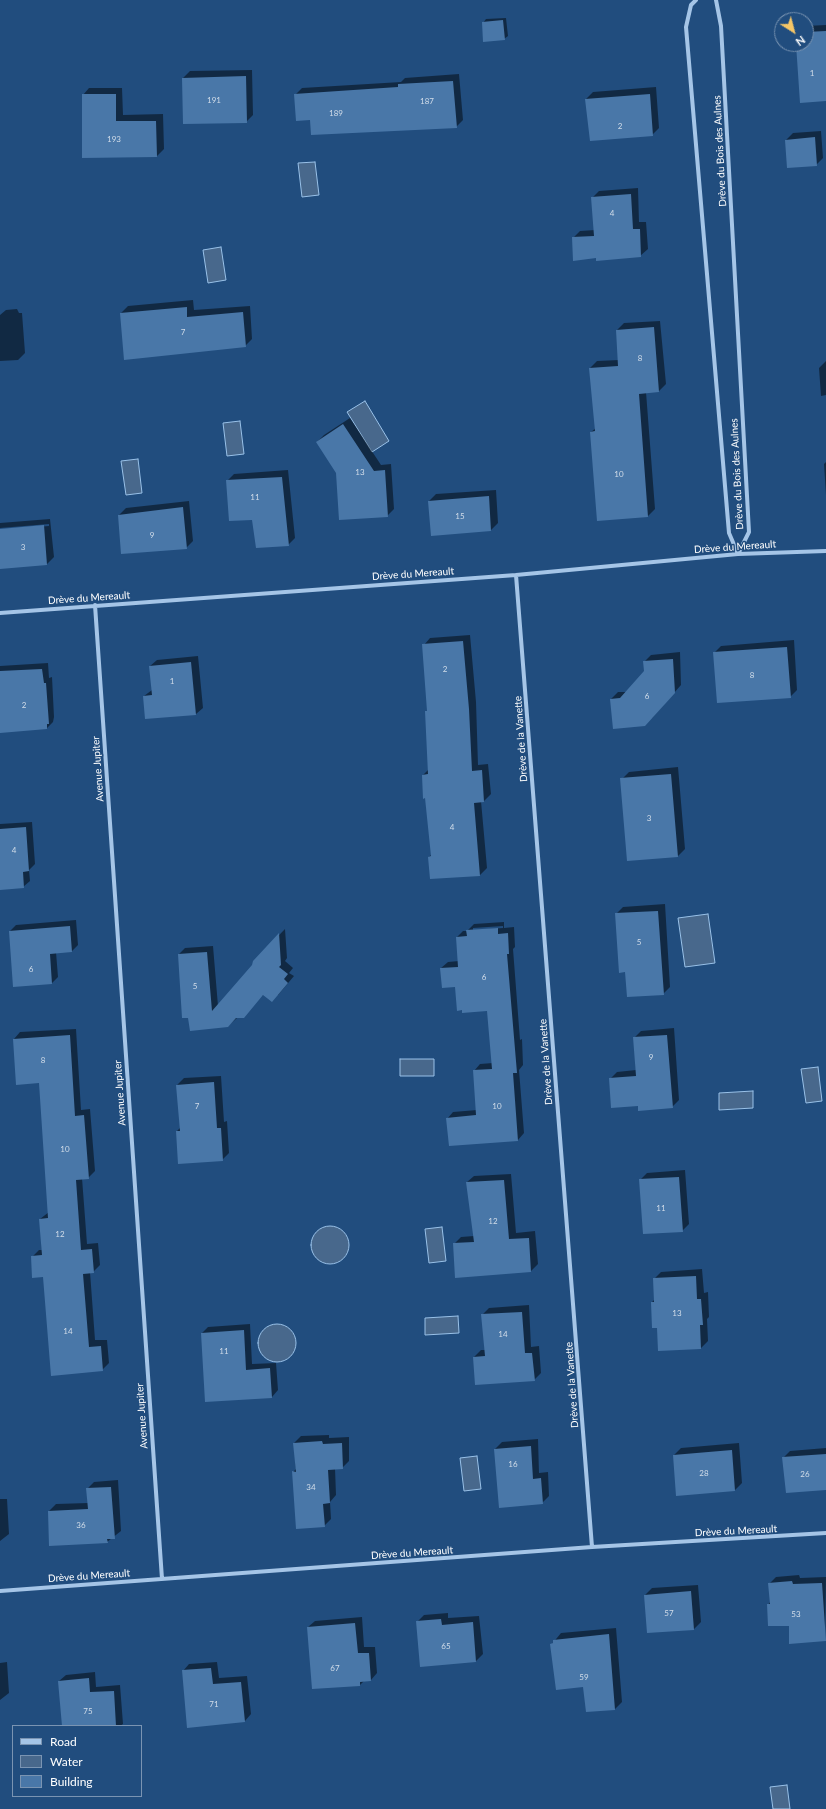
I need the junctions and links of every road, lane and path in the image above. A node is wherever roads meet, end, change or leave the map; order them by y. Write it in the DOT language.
graph roads {
  1 [pos="696,0"];
  2 [pos="716,0"];
  3 [pos="826,551"];
  4 [pos="738,554"];
  5 [pos="516,575"];
  6 [pos="95,605"];
  7 [pos="0,613"];
  8 [pos="826,1533"];
  9 [pos="592,1547"];
  10 [pos="162,1579"];
  11 [pos="0,1591"];
  1 -- 4 [label="street, Drève du Bois des Aulnes"];
  2 -- 4 [label="street, Drève du Bois des Aulnes"];
  3 -- 4 [label="street, Drève du Mereault"];
  4 -- 5 [label="street, Drève du Mereault"];
  5 -- 6 [label="street, Drève du Mereault"];
  5 -- 9 [label="street, Drève de la Vanette"];
  6 -- 7 [label="street, Drève du Mereault"];
  6 -- 10 [label="street, Avenue Jupiter"];
  8 -- 9 [label="street, Drève du Mereault"];
  9 -- 10 [label="street, Drève du Mereault"];
  10 -- 11 [label="street, Drève du Mereault"];
}
